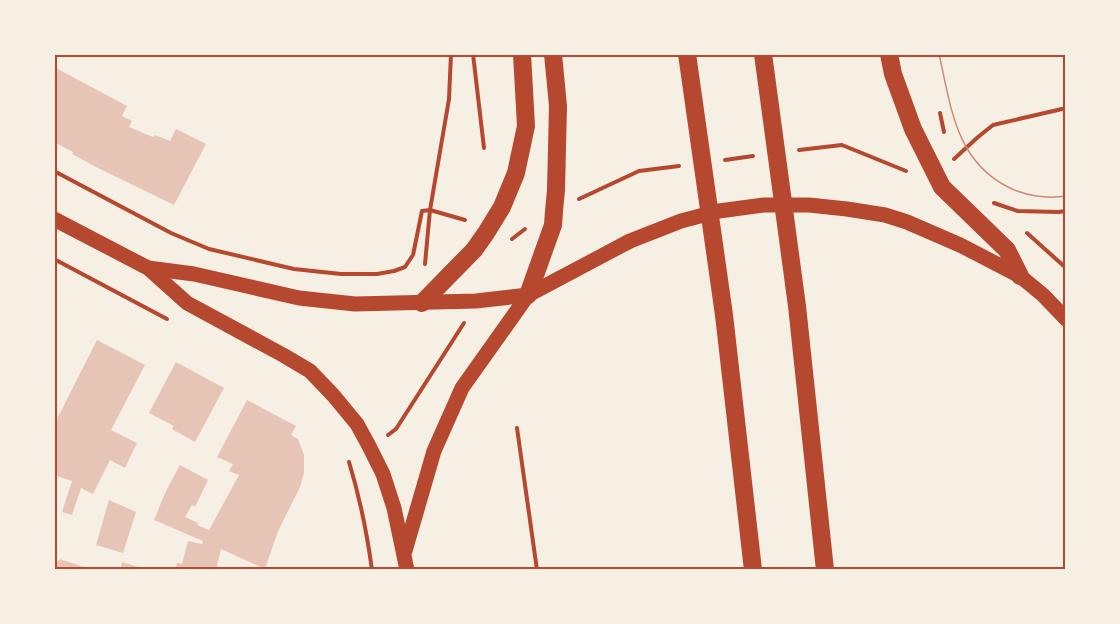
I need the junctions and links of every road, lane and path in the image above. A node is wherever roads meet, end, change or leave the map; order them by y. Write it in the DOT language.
graph roads {
  1 [pos="451,54"];
  2 [pos="474,54"];
  3 [pos="522,54"];
  4 [pos="553,54"];
  5 [pos="687,54"];
  6 [pos="763,54"];
  7 [pos="889,54"];
  8 [pos="1062,109"];
  9 [pos="940,113"];
  10 [pos="945,136"];
  11 [pos="484,148"];
  12 [pos="951,153"];
  13 [pos="954,159"];
  14 [pos="961,167"];
  15 [pos="54,171"];
  16 [pos="985,200"];
  17 [pos="430,210"];
  18 [pos="1066,211"];
  19 [pos="54,219"];
  20 [pos="54,259"];
  21 [pos="148,268"];
  22 [pos="1020,276"];
  23 [pos="528,295"];
  24 [pos="476,301"];
  25 [pos="423,303"];
  26 [pos="1066,319"];
  27 [pos="173,322"];
  28 [pos="517,428"];
  29 [pos="369,446"];
  30 [pos="404,554"];
  31 [pos="372,570"];
  32 [pos="407,570"];
  33 [pos="537,570"];
  34 [pos="753,570"];
  35 [pos="825,570"];
  1 -- 17 [label="path"];
  2 -- 11 [label="path"];
  3 -- 25 [label="highway"];
  4 -- 23 [label="highway"];
  5 -- 34 [label="highway"];
  6 -- 35 [label="highway"];
  7 -- 22 [label="highway"];
  8 -- 13 [label="path"];
  9 -- 10 [label="path"];
  12 -- 13 [label="path"];
  13 -- 14 [label="path"];
  15 -- 17 [label="path"];
  16 -- 18 [label="path"];
  17 -- 25 [label="path"];
  19 -- 21 [label="main road"];
  20 -- 27 [label="path"];
  21 -- 25 [label="main road"];
  21 -- 29 [label="main road"];
  22 -- 23 [label="main road"];
  22 -- 26 [label="main road"];
  23 -- 24 [label="main road"];
  23 -- 30 [label="main road"];
  24 -- 25 [label="main road"];
  24 -- 29 [label="path"];
  28 -- 33 [label="path"];
  29 -- 30 [label="main road"];
  29 -- 31 [label="path"];
  30 -- 32 [label="main road"];
}
